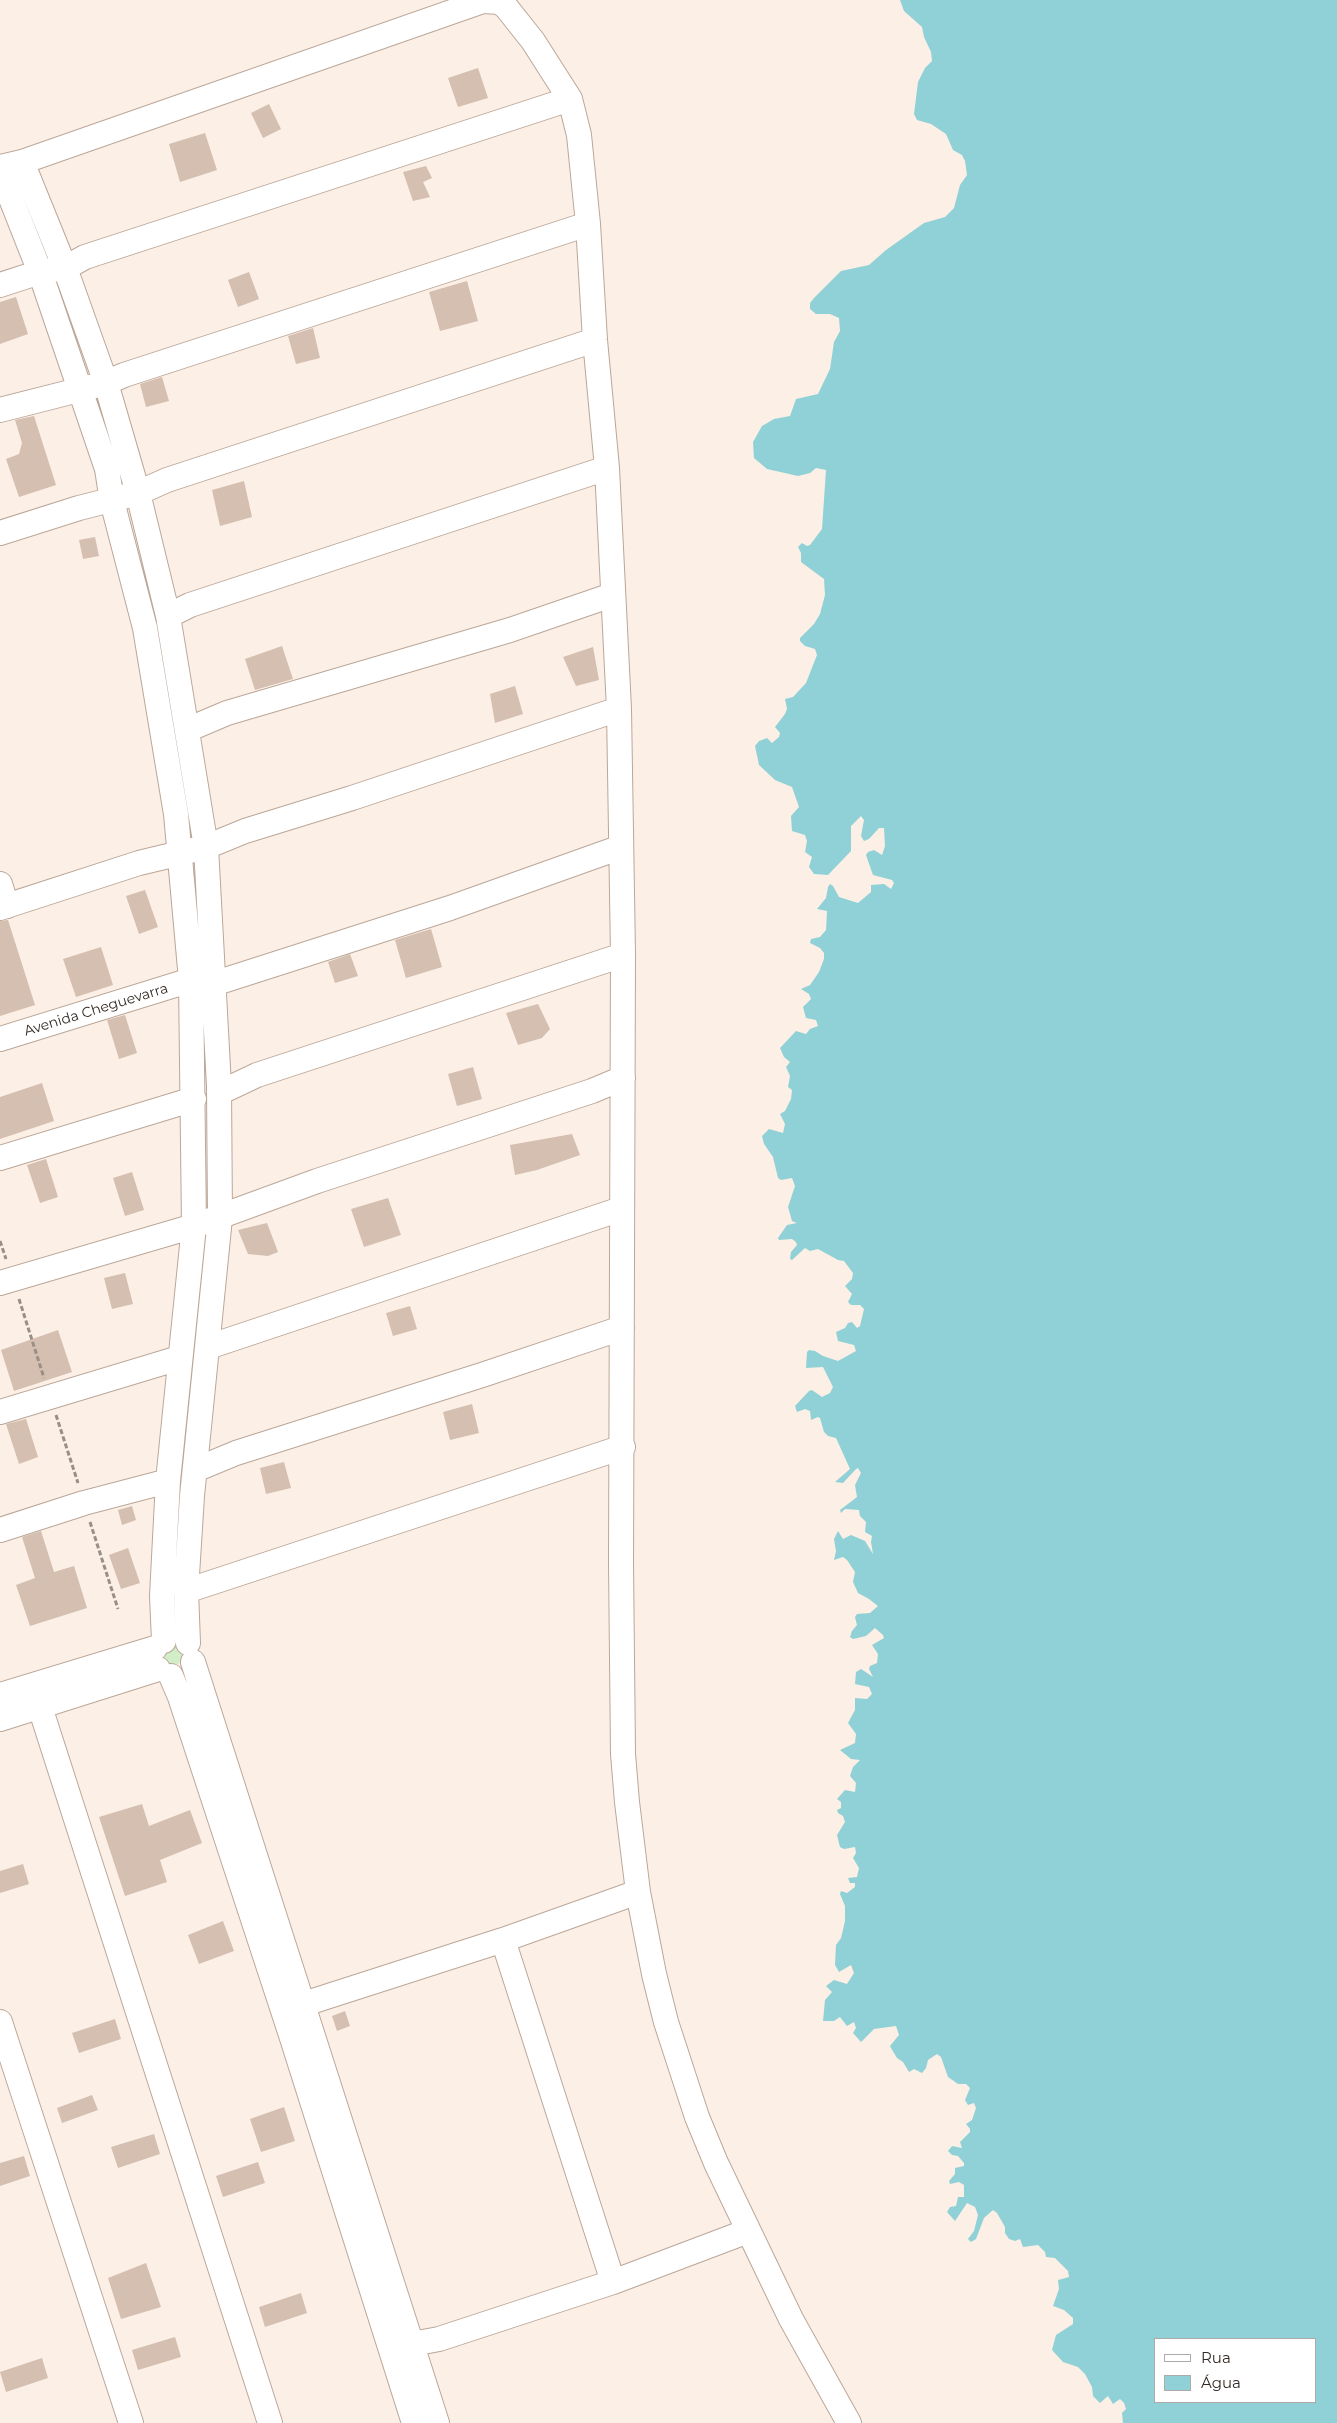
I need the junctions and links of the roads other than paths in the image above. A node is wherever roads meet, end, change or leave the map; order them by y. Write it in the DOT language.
graph roads {
  1 [pos="570,99"];
  2 [pos="11,164"];
  3 [pos="0,171"];
  4 [pos="588,224"];
  5 [pos="65,268"];
  6 [pos="40,272"];
  7 [pos="0,285"];
  8 [pos="595,340"];
  9 [pos="106,383"];
  10 [pos="81,388"];
  11 [pos="0,410"];
  12 [pos="607,468"];
  13 [pos="138,493"];
  14 [pos="112,501"];
  15 [pos="0,532"];
  16 [pos="612,595"];
  17 [pos="168,616"];
  18 [pos="619,708"];
  19 [pos="187,730"];
  20 [pos="206,847"];
  21 [pos="621,847"];
  22 [pos="181,854"];
  23 [pos="2,900"];
  24 [pos="623,955"];
  25 [pos="202,982"];
  26 [pos="0,1039"];
  27 [pos="623,1078"];
  28 [pos="219,1093"];
  29 [pos="194,1100"];
  30 [pos="0,1158"];
  31 [pos="621,1209"];
  32 [pos="220,1218"];
  33 [pos="194,1226"];
  34 [pos="6,1281"];
  35 [pos="622,1328"];
  36 [pos="208,1347"];
  37 [pos="179,1358"];
  38 [pos="0,1412"];
  39 [pos="623,1447"];
  40 [pos="195,1470"];
  41 [pos="168,1481"];
  42 [pos="0,1530"];
  43 [pos="186,1591"];
  44 [pos="191,1652"];
  45 [pos="162,1658"];
  46 [pos="0,1695"];
  47 [pos="40,1707"];
  48 [pos="0,1719"];
  49 [pos="638,1892"];
  50 [pos="503,1940"];
  51 [pos="304,2004"];
  52 [pos="0,2022"];
  53 [pos="748,2231"];
  54 [pos="613,2282"];
  55 [pos="412,2344"];
  56 [pos="131,2423"];
  57 [pos="270,2423"];
  58 [pos="414,2423"];
  59 [pos="437,2423"];
  60 [pos="849,2423"];
  1 -- 2 [label="street"];
  1 -- 4 [label="street"];
  1 -- 5 [label="street"];
  2 -- 5 [label="street"];
  3 -- 6 [label="street"];
  4 -- 8 [label="street"];
  4 -- 9 [label="street"];
  5 -- 6 [label="street"];
  5 -- 9 [label="street"];
  6 -- 7 [label="street"];
  6 -- 10 [label="street"];
  8 -- 12 [label="street"];
  8 -- 13 [label="street"];
  9 -- 10 [label="street"];
  9 -- 13 [label="street"];
  10 -- 11 [label="street"];
  10 -- 14 [label="street"];
  12 -- 16 [label="street"];
  12 -- 17 [label="street"];
  13 -- 14 [label="street"];
  13 -- 17 [label="street"];
  14 -- 15 [label="street"];
  14 -- 22 [label="street"];
  16 -- 18 [label="street"];
  16 -- 19 [label="street"];
  17 -- 19 [label="street"];
  18 -- 20 [label="street"];
  18 -- 21 [label="street"];
  19 -- 20 [label="street"];
  20 -- 22 [label="street"];
  20 -- 25 [label="street"];
  21 -- 24 [label="street"];
  21 -- 25 [label="street, Avenida Cheguevarra"];
  22 -- 23 [label="street"];
  22 -- 25 [label="street"];
  24 -- 27 [label="street"];
  24 -- 28 [label="street"];
  25 -- 26 [label="street, Avenida Cheguevarra"];
  25 -- 28 [label="street"];
  25 -- 29 [label="street"];
  27 -- 31 [label="street"];
  27 -- 32 [label="street"];
  28 -- 32 [label="street"];
  29 -- 30 [label="street"];
  29 -- 33 [label="street"];
  31 -- 35 [label="street"];
  31 -- 36 [label="street"];
  32 -- 33 [label="street"];
  32 -- 36 [label="street"];
  33 -- 34 [label="street"];
  33 -- 37 [label="street"];
  35 -- 39 [label="street"];
  35 -- 40 [label="street"];
  36 -- 40 [label="street"];
  37 -- 38 [label="street"];
  37 -- 41 [label="street"];
  39 -- 43 [label="street"];
  39 -- 49 [label="street"];
  40 -- 43 [label="street"];
  41 -- 42 [label="street"];
  41 -- 45 [label="street"];
  43 -- 44 [label="street"];
  44 -- 45 [label="street"];
  44 -- 45 [label="street"];
  44 -- 51 [label="street"];
  45 -- 46 [label="street"];
  45 -- 47 [label="street"];
  45 -- 58 [label="street"];
  47 -- 48 [label="street"];
  47 -- 57 [label="street"];
  49 -- 50 [label="street"];
  49 -- 53 [label="street"];
  50 -- 51 [label="street"];
  50 -- 54 [label="street"];
  51 -- 55 [label="street"];
  52 -- 56 [label="street"];
  53 -- 54 [label="street"];
  53 -- 60 [label="street"];
  54 -- 55 [label="street"];
  55 -- 59 [label="street"];
}
